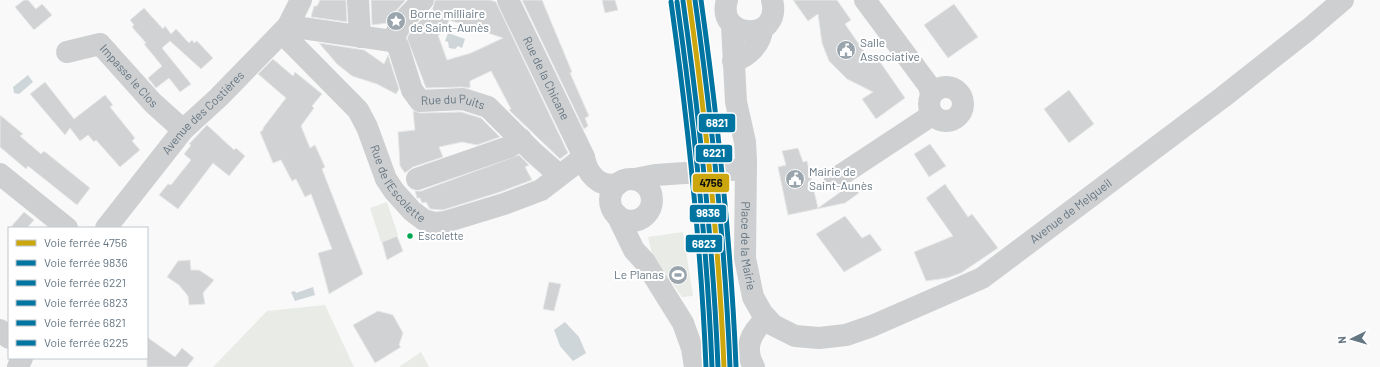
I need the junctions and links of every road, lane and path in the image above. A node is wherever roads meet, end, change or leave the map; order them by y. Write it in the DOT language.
graph roads {
  1 [pos="301,0"];
  2 [pos="358,0"];
  3 [pos="424,0"];
  4 [pos="508,0"];
  5 [pos="772,0"];
  6 [pos="865,0"];
  7 [pos="877,0"];
  8 [pos="1343,0"];
  9 [pos="727,1"];
  10 [pos="747,28"];
  11 [pos="285,30"];
  12 [pos="360,37"];
  13 [pos="392,41"];
  14 [pos="67,52"];
  15 [pos="733,56"];
  16 [pos="936,99"];
  17 [pos="183,130"];
  18 [pos="521,139"];
  19 [pos="584,157"];
  20 [pos="746,169"];
  21 [pos="563,172"];
  22 [pos="0,174"];
  23 [pos="678,174"];
  24 [pos="417,179"];
  25 [pos="835,179"];
  26 [pos="627,182"];
  27 [pos="648,208"];
  28 [pos="615,212"];
  29 [pos="66,227"];
  30 [pos="107,227"];
  31 [pos="645,262"];
  32 [pos="766,319"];
  33 [pos="0,330"];
  34 [pos="8,337"];
  35 [pos="695,367"];
  36 [pos="754,367"];
  1 -- 11 [label="street, Avenue des Costières"];
  2 -- 12 [label="street"];
  3 -- 13 [label="street"];
  4 -- 19 [label="street, Rue de la Chicane"];
  5 -- 10 [label="street"];
  6 -- 16 [label="street"];
  7 -- 16 [label="street"];
  8 -- 32 [label="street, Avenue de Melgueil"];
  9 -- 10 [label="street, Place de la Mairie"];
  10 -- 15 [label="street, Place de la Mairie"];
  10 -- 15 [label="street"];
  11 -- 12 [label="street"];
  11 -- 17 [label="street, Avenue des Costières"];
  11 -- 21 [label="street, Rue de l'Escolette"];
  12 -- 13 [label="street"];
  13 -- 18 [label="street, Rue du Puits"];
  14 -- 17 [label="street, Impasse le Clos"];
  15 -- 20 [label="street, Place de la Mairie"];
  16 -- 25 [label="street"];
  17 -- 30 [label="street, Avenue des Costières"];
  18 -- 21 [label="street, Rue du Puits"];
  18 -- 24 [label="street"];
  19 -- 21 [label="street, Rue de l'Escolette"];
  19 -- 26 [label="street, Rue de la Chicane"];
  20 -- 23 [label="street"];
  20 -- 32 [label="street, Place de la Mairie"];
  21 -- 28 [label="street, Rue du Puits"];
  22 -- 29 [label="street"];
  23 -- 26 [label="street"];
  23 -- 27 [label="street"];
  26 -- 27 [label="street"];
  26 -- 28 [label="street"];
  27 -- 28 [label="street"];
  27 -- 31 [label="street"];
  28 -- 31 [label="street"];
  31 -- 35 [label="street"];
  32 -- 36 [label="street"];
  33 -- 34 [label="street"];
}
